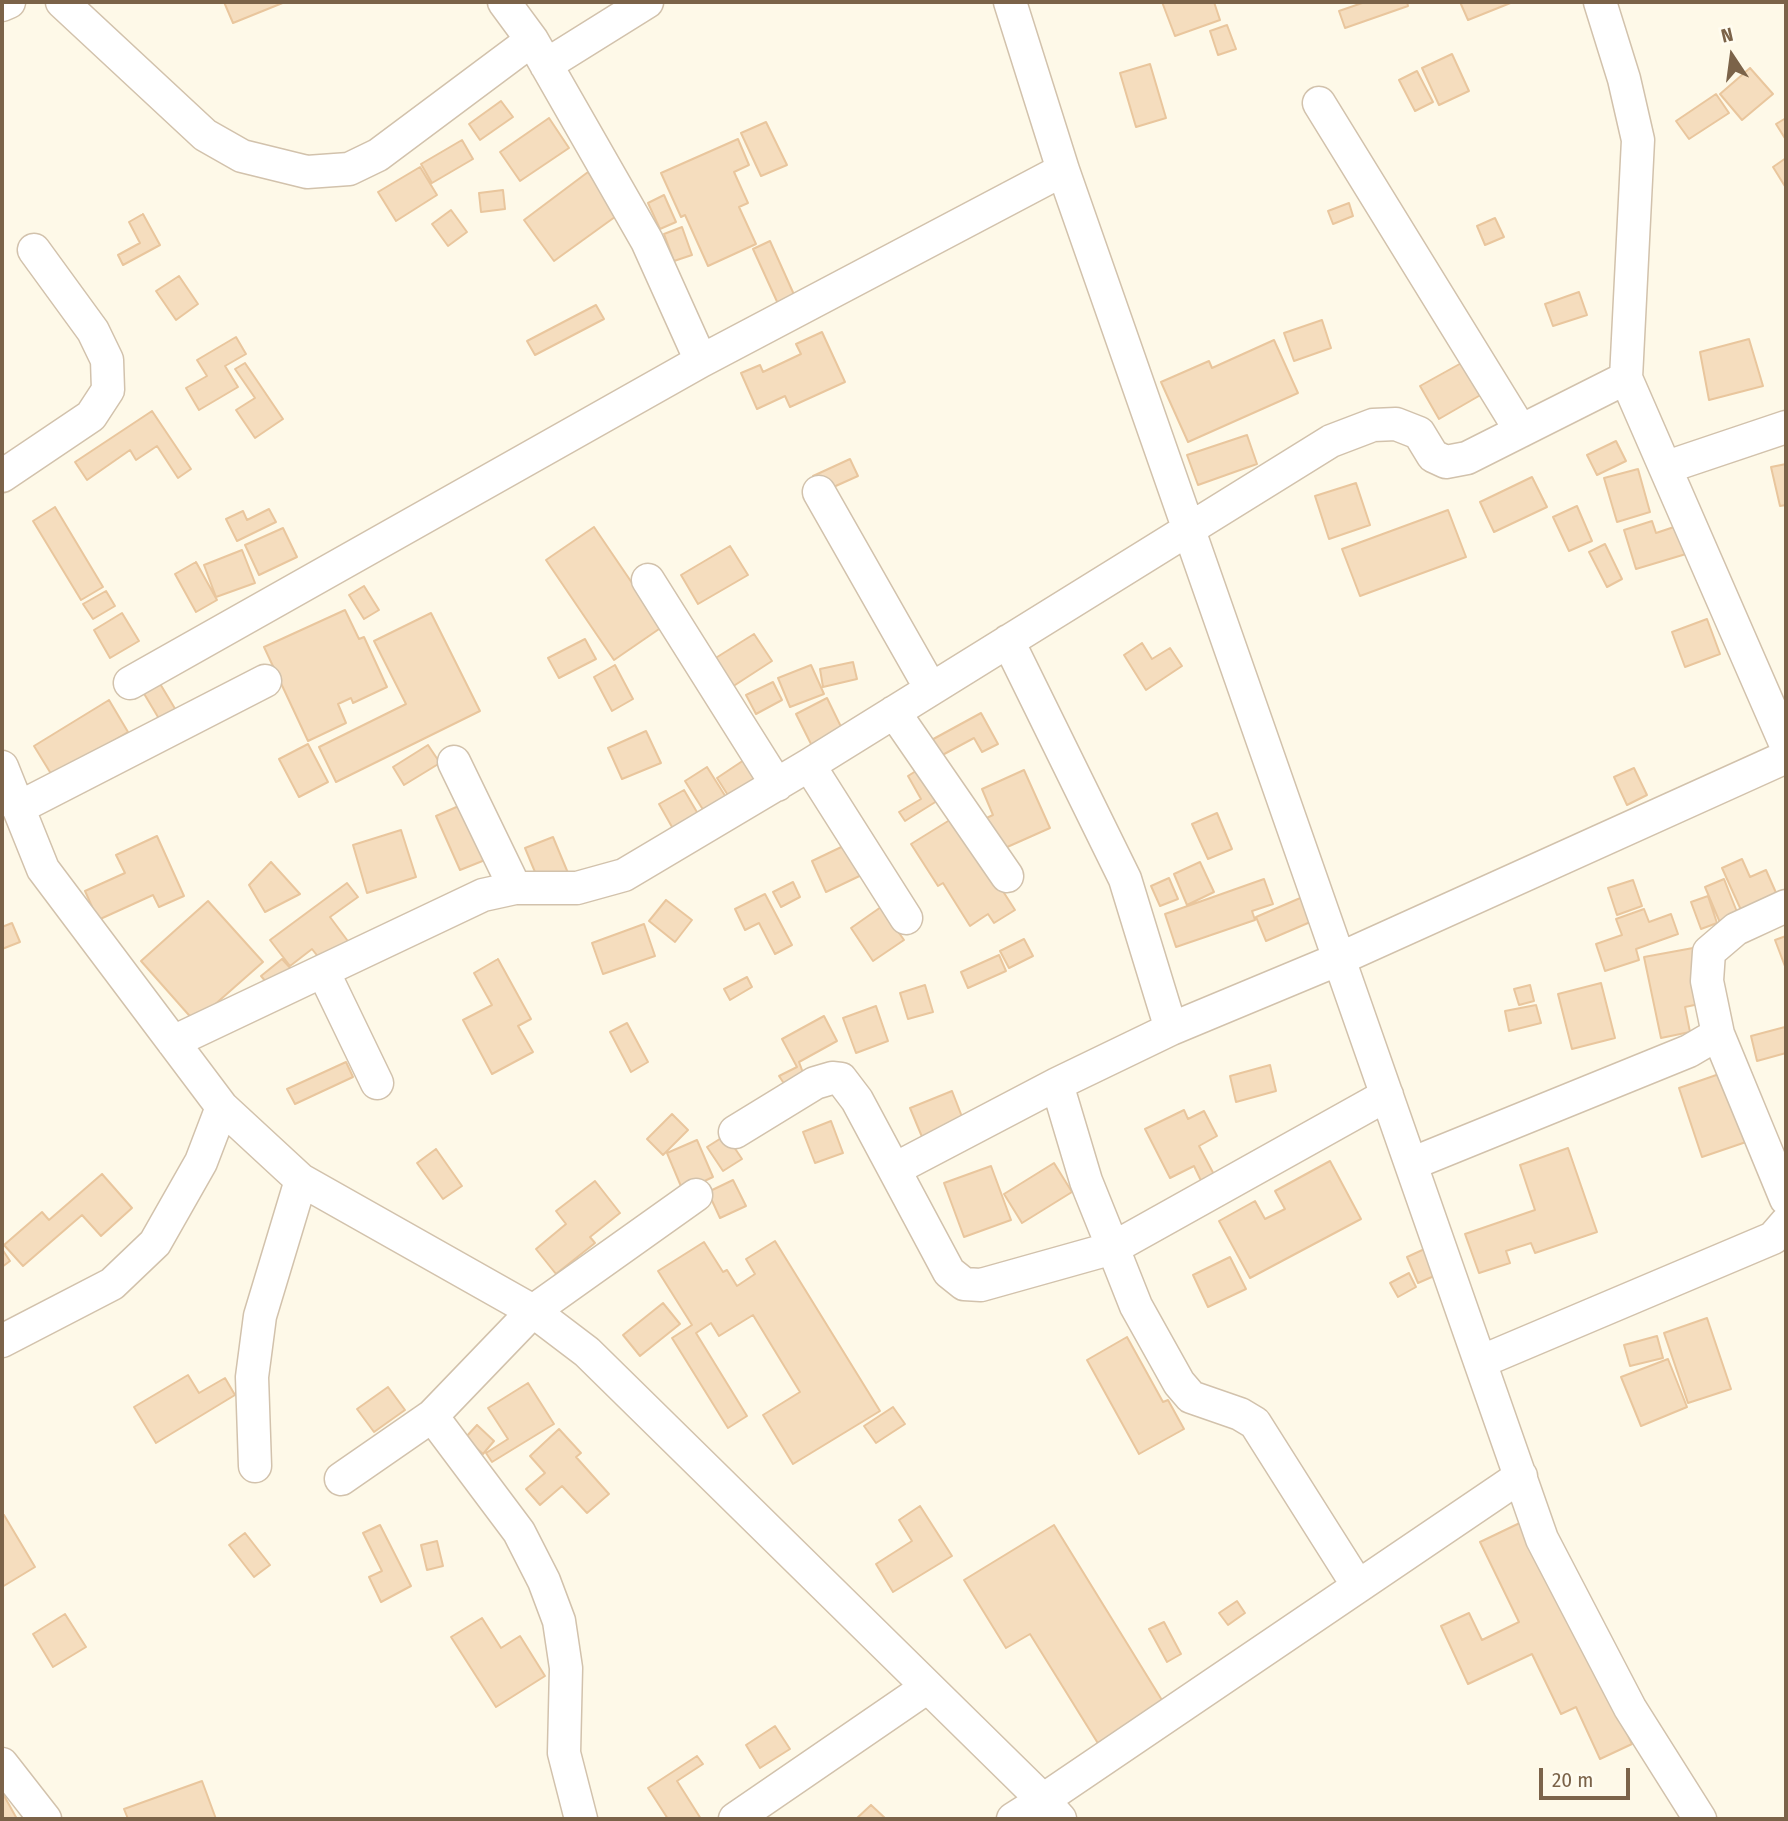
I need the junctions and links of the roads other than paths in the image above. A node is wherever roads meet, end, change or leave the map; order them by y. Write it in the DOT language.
graph roads {
  1 [pos="9,2"];
  2 [pos="62,2"];
  3 [pos="504,2"];
  4 [pos="647,2"];
  5 [pos="1010,2"];
  6 [pos="1602,2"];
  7 [pos="2,5"];
  8 [pos="539,52"];
  9 [pos="1319,103"];
  10 [pos="1063,170"];
  11 [pos="34,250"];
  12 [pos="701,361"];
  13 [pos="1626,378"];
  14 [pos="1786,427"];
  15 [pos="1521,431"];
  16 [pos="1667,467"];
  17 [pos="2,476"];
  18 [pos="819,492"];
  19 [pos="1188,528"];
  20 [pos="648,580"];
  21 [pos="1008,641"];
  22 [pos="265,681"];
  23 [pos="130,683"];
  24 [pos="931,689"];
  25 [pos="894,712"];
  26 [pos="1786,745"];
  27 [pos="1786,757"];
  28 [pos="454,762"];
  29 [pos="809,765"];
  30 [pos="2,767"];
  31 [pos="777,785"];
  32 [pos="18,808"];
  33 [pos="1007,876"];
  34 [pos="515,888"];
  35 [pos="1786,905"];
  36 [pos="906,918"];
  37 [pos="1339,959"];
  38 [pos="323,971"];
  39 [pos="1171,1029"];
  40 [pos="1718,1034"];
  41 [pos="173,1042"];
  42 [pos="377,1083"];
  43 [pos="1057,1084"];
  44 [pos="1387,1095"];
  45 [pos="222,1107"];
  46 [pos="735,1132"];
  47 [pos="1411,1164"];
  48 [pos="895,1169"];
  49 [pos="301,1180"];
  50 [pos="696,1195"];
  51 [pos="1786,1199"];
  52 [pos="1786,1223"];
  53 [pos="1113,1248"];
  54 [pos="533,1311"];
  55 [pos="2,1341"];
  56 [pos="1480,1362"];
  57 [pos="432,1416"];
  58 [pos="255,1465"];
  59 [pos="1521,1476"];
  60 [pos="341,1479"];
  61 [pos="1358,1586"];
  62 [pos="926,1688"];
  63 [pos="2,1764"];
  64 [pos="1052,1810"];
  65 [pos="45,1819"];
  66 [pos="581,1819"];
  67 [pos="736,1819"];
  68 [pos="1013,1819"];
  69 [pos="1700,1819"];
  1 -- 7 [label="street"];
  2 -- 8 [label="street"];
  3 -- 8 [label="street"];
  4 -- 8 [label="street"];
  5 -- 10 [label="street"];
  6 -- 13 [label="street"];
  8 -- 12 [label="street"];
  9 -- 15 [label="street"];
  10 -- 12 [label="street"];
  10 -- 19 [label="street"];
  11 -- 17 [label="street"];
  12 -- 23 [label="street"];
  13 -- 15 [label="street"];
  13 -- 16 [label="street"];
  14 -- 16 [label="street"];
  15 -- 19 [label="street"];
  16 -- 26 [label="street"];
  18 -- 24 [label="street"];
  19 -- 21 [label="street"];
  19 -- 37 [label="street"];
  20 -- 31 [label="street"];
  21 -- 24 [label="street"];
  21 -- 39 [label="street"];
  22 -- 32 [label="street"];
  24 -- 25 [label="street"];
  25 -- 29 [label="street"];
  25 -- 33 [label="street"];
  27 -- 37 [label="street"];
  28 -- 34 [label="street"];
  29 -- 31 [label="street"];
  29 -- 36 [label="street"];
  30 -- 32 [label="street"];
  31 -- 34 [label="street"];
  32 -- 41 [label="street"];
  34 -- 38 [label="street"];
  35 -- 40 [label="street"];
  37 -- 39 [label="street"];
  37 -- 44 [label="street"];
  38 -- 41 [label="street"];
  38 -- 42 [label="street"];
  39 -- 43 [label="street"];
  40 -- 47 [label="street"];
  40 -- 51 [label="street"];
  41 -- 45 [label="street"];
  43 -- 48 [label="street"];
  43 -- 53 [label="street"];
  44 -- 47 [label="street"];
  44 -- 53 [label="street"];
  45 -- 49 [label="street"];
  45 -- 55 [label="street"];
  46 -- 48 [label="street"];
  47 -- 56 [label="street"];
  48 -- 53 [label="street"];
  49 -- 54 [label="street"];
  49 -- 58 [label="street"];
  50 -- 54 [label="street"];
  52 -- 56 [label="street"];
  53 -- 61 [label="street"];
  54 -- 57 [label="street"];
  54 -- 62 [label="street"];
  56 -- 59 [label="street"];
  57 -- 60 [label="street"];
  57 -- 66 [label="street"];
  59 -- 61 [label="street"];
  59 -- 69 [label="street"];
  61 -- 64 [label="street"];
  62 -- 64 [label="street"];
  62 -- 67 [label="street"];
  63 -- 65 [label="street"];
  64 -- 68 [label="street"];
}
